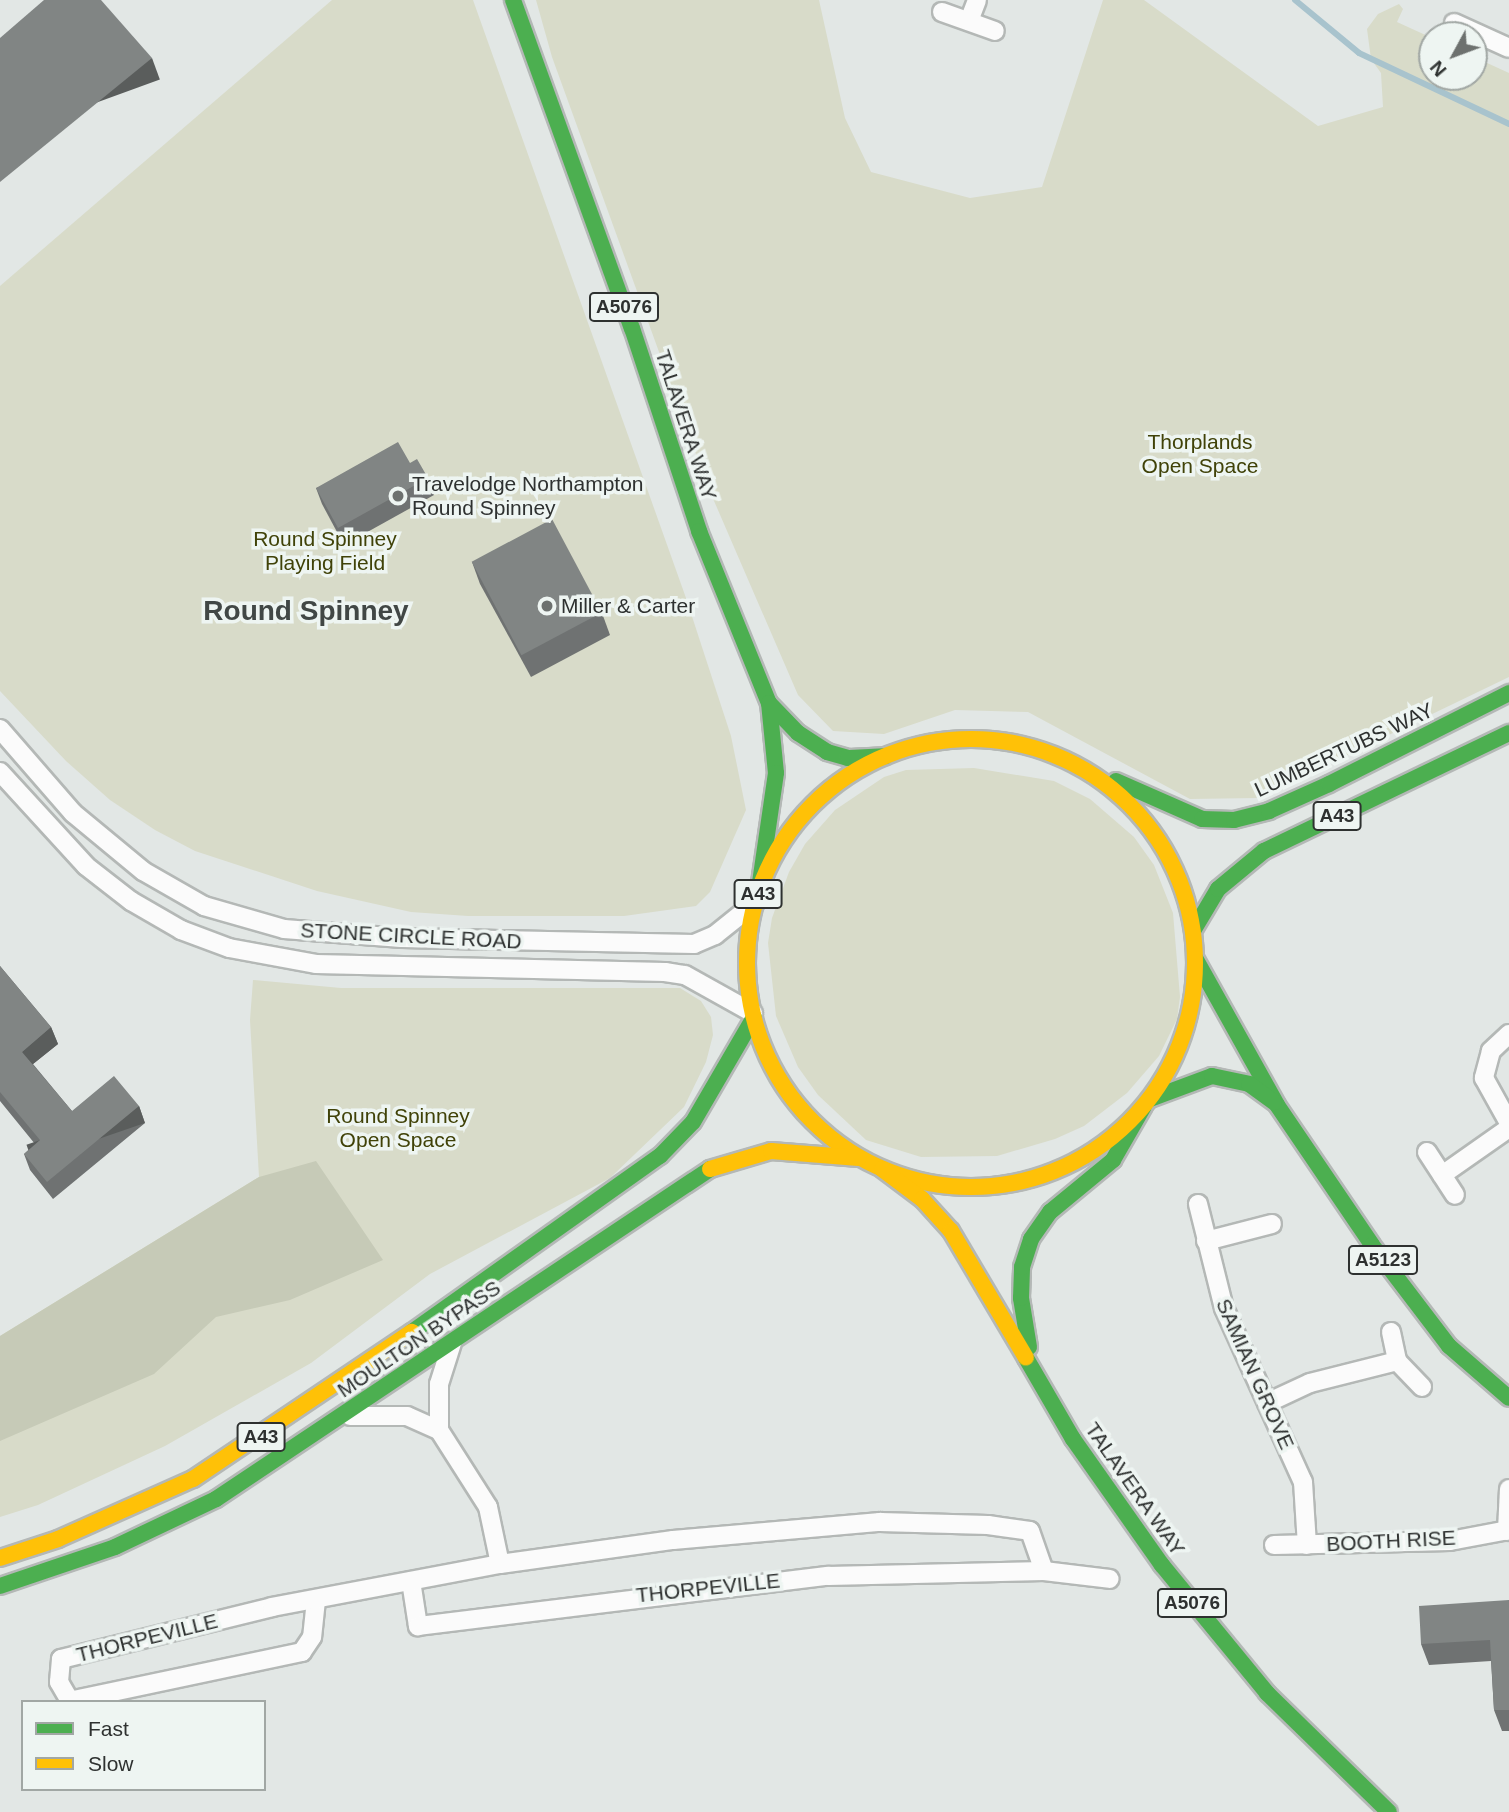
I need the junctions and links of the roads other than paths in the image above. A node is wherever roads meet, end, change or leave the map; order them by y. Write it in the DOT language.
graph roads {
  1 [pos="513,0"];
  2 [pos="977,0"];
  3 [pos="942,12"];
  4 [pos="970,21"];
  5 [pos="995,31"];
  6 [pos="1488,38"];
  7 [pos="1509,48"];
  8 [pos="1509,693"];
  9 [pos="768,703"];
  10 [pos="0,729"];
  11 [pos="1509,733"];
  12 [pos="885,756"];
  13 [pos="1075,765"];
  14 [pos="0,772"];
  15 [pos="757,896"];
  16 [pos="1193,931"];
  17 [pos="1195,958"];
  18 [pos="753,1015"];
  19 [pos="1509,1034"];
  20 [pos="1147,1102"];
  21 [pos="1277,1105"];
  22 [pos="1509,1126"];
  23 [pos="1427,1152"];
  24 [pos="861,1158"];
  25 [pos="882,1169"];
  26 [pos="1442,1175"];
  27 [pos="1455,1195"];
  28 [pos="1198,1204"];
  29 [pos="1272,1224"];
  30 [pos="1206,1241"];
  31 [pos="1391,1332"];
  32 [pos="452,1343"];
  33 [pos="1397,1361"];
  34 [pos="1032,1364"];
  35 [pos="1422,1387"];
  36 [pos="1509,1398"];
  37 [pos="1267,1403"];
  38 [pos="340,1418"];
  39 [pos="439,1430"];
  40 [pos="1509,1489"];
  41 [pos="1508,1530"];
  42 [pos="1274,1545"];
  43 [pos="1307,1545"];
  44 [pos="0,1558"];
  45 [pos="500,1564"];
  46 [pos="1044,1571"];
  47 [pos="1110,1579"];
  48 [pos="411,1581"];
  49 [pos="0,1586"];
  50 [pos="316,1600"];
  51 [pos="68,1700"];
  52 [pos="74,1700"];
  53 [pos="1389,1812"];
  1 -- 9 [label="main road, TALAVERA WAY / A5076"];
  2 -- 4 [label="street"];
  3 -- 4 [label="street"];
  4 -- 5 [label="street"];
  6 -- 7 [label="street"];
  8 -- 13 [label="main road, LUMBERTUBS WAY / A43"];
  9 -- 12 [label="main road, TALAVERA WAY / A5076"];
  9 -- 15 [label="main road, TALAVERA WAY / A5076"];
  10 -- 15 [label="street, STONE CIRCLE ROAD"];
  11 -- 16 [label="main road, A43"];
  12 -- 13 [label="main road, A43"];
  12 -- 15 [label="main road, A43"];
  13 -- 16 [label="main road, A43"];
  14 -- 18 [label="street, STONE CIRCLE ROAD"];
  15 -- 18 [label="main road, A43"];
  16 -- 17 [label="main road, A43"];
  17 -- 20 [label="main road, A43"];
  17 -- 21 [label="main road, A5123"];
  18 -- 24 [label="main road, A43"];
  18 -- 44 [label="main road, MOULTON BYPASS / A43"];
  19 -- 22 [label="street"];
  20 -- 21 [label="main road, A5123"];
  20 -- 25 [label="main road, A43"];
  20 -- 34 [label="main road, TALAVERA WAY / A5076"];
  21 -- 36 [label="main road, A5123"];
  22 -- 26 [label="street"];
  23 -- 26 [label="street"];
  24 -- 25 [label="main road, A43"];
  24 -- 32 [label="main road, MOULTON BYPASS / A43"];
  25 -- 34 [label="main road, TALAVERA WAY / A5076"];
  26 -- 27 [label="street"];
  28 -- 30 [label="street, SAMIAN GROVE"];
  29 -- 30 [label="street"];
  30 -- 37 [label="street, SAMIAN GROVE"];
  31 -- 33 [label="street"];
  32 -- 38 [label="main road, MOULTON BYPASS / A43"];
  32 -- 39 [label="street"];
  33 -- 35 [label="street"];
  33 -- 37 [label="street"];
  34 -- 53 [label="main road, TALAVERA WAY / A5076"];
  37 -- 43 [label="street, SAMIAN GROVE"];
  38 -- 39 [label="street"];
  38 -- 49 [label="main road, MOULTON BYPASS / A43"];
  39 -- 45 [label="street"];
  40 -- 41 [label="street, BOOTH RISE"];
  41 -- 43 [label="street, BOOTH RISE"];
  42 -- 43 [label="street, BOOTH RISE"];
  45 -- 46 [label="street, THORPEVILLE"];
  45 -- 48 [label="street, THORPEVILLE"];
  46 -- 47 [label="street, THORPEVILLE"];
  46 -- 48 [label="street, THORPEVILLE"];
  48 -- 50 [label="street, THORPEVILLE"];
  50 -- 51 [label="street, THORPEVILLE"];
  50 -- 52 [label="street, THORPEVILLE"];
}
